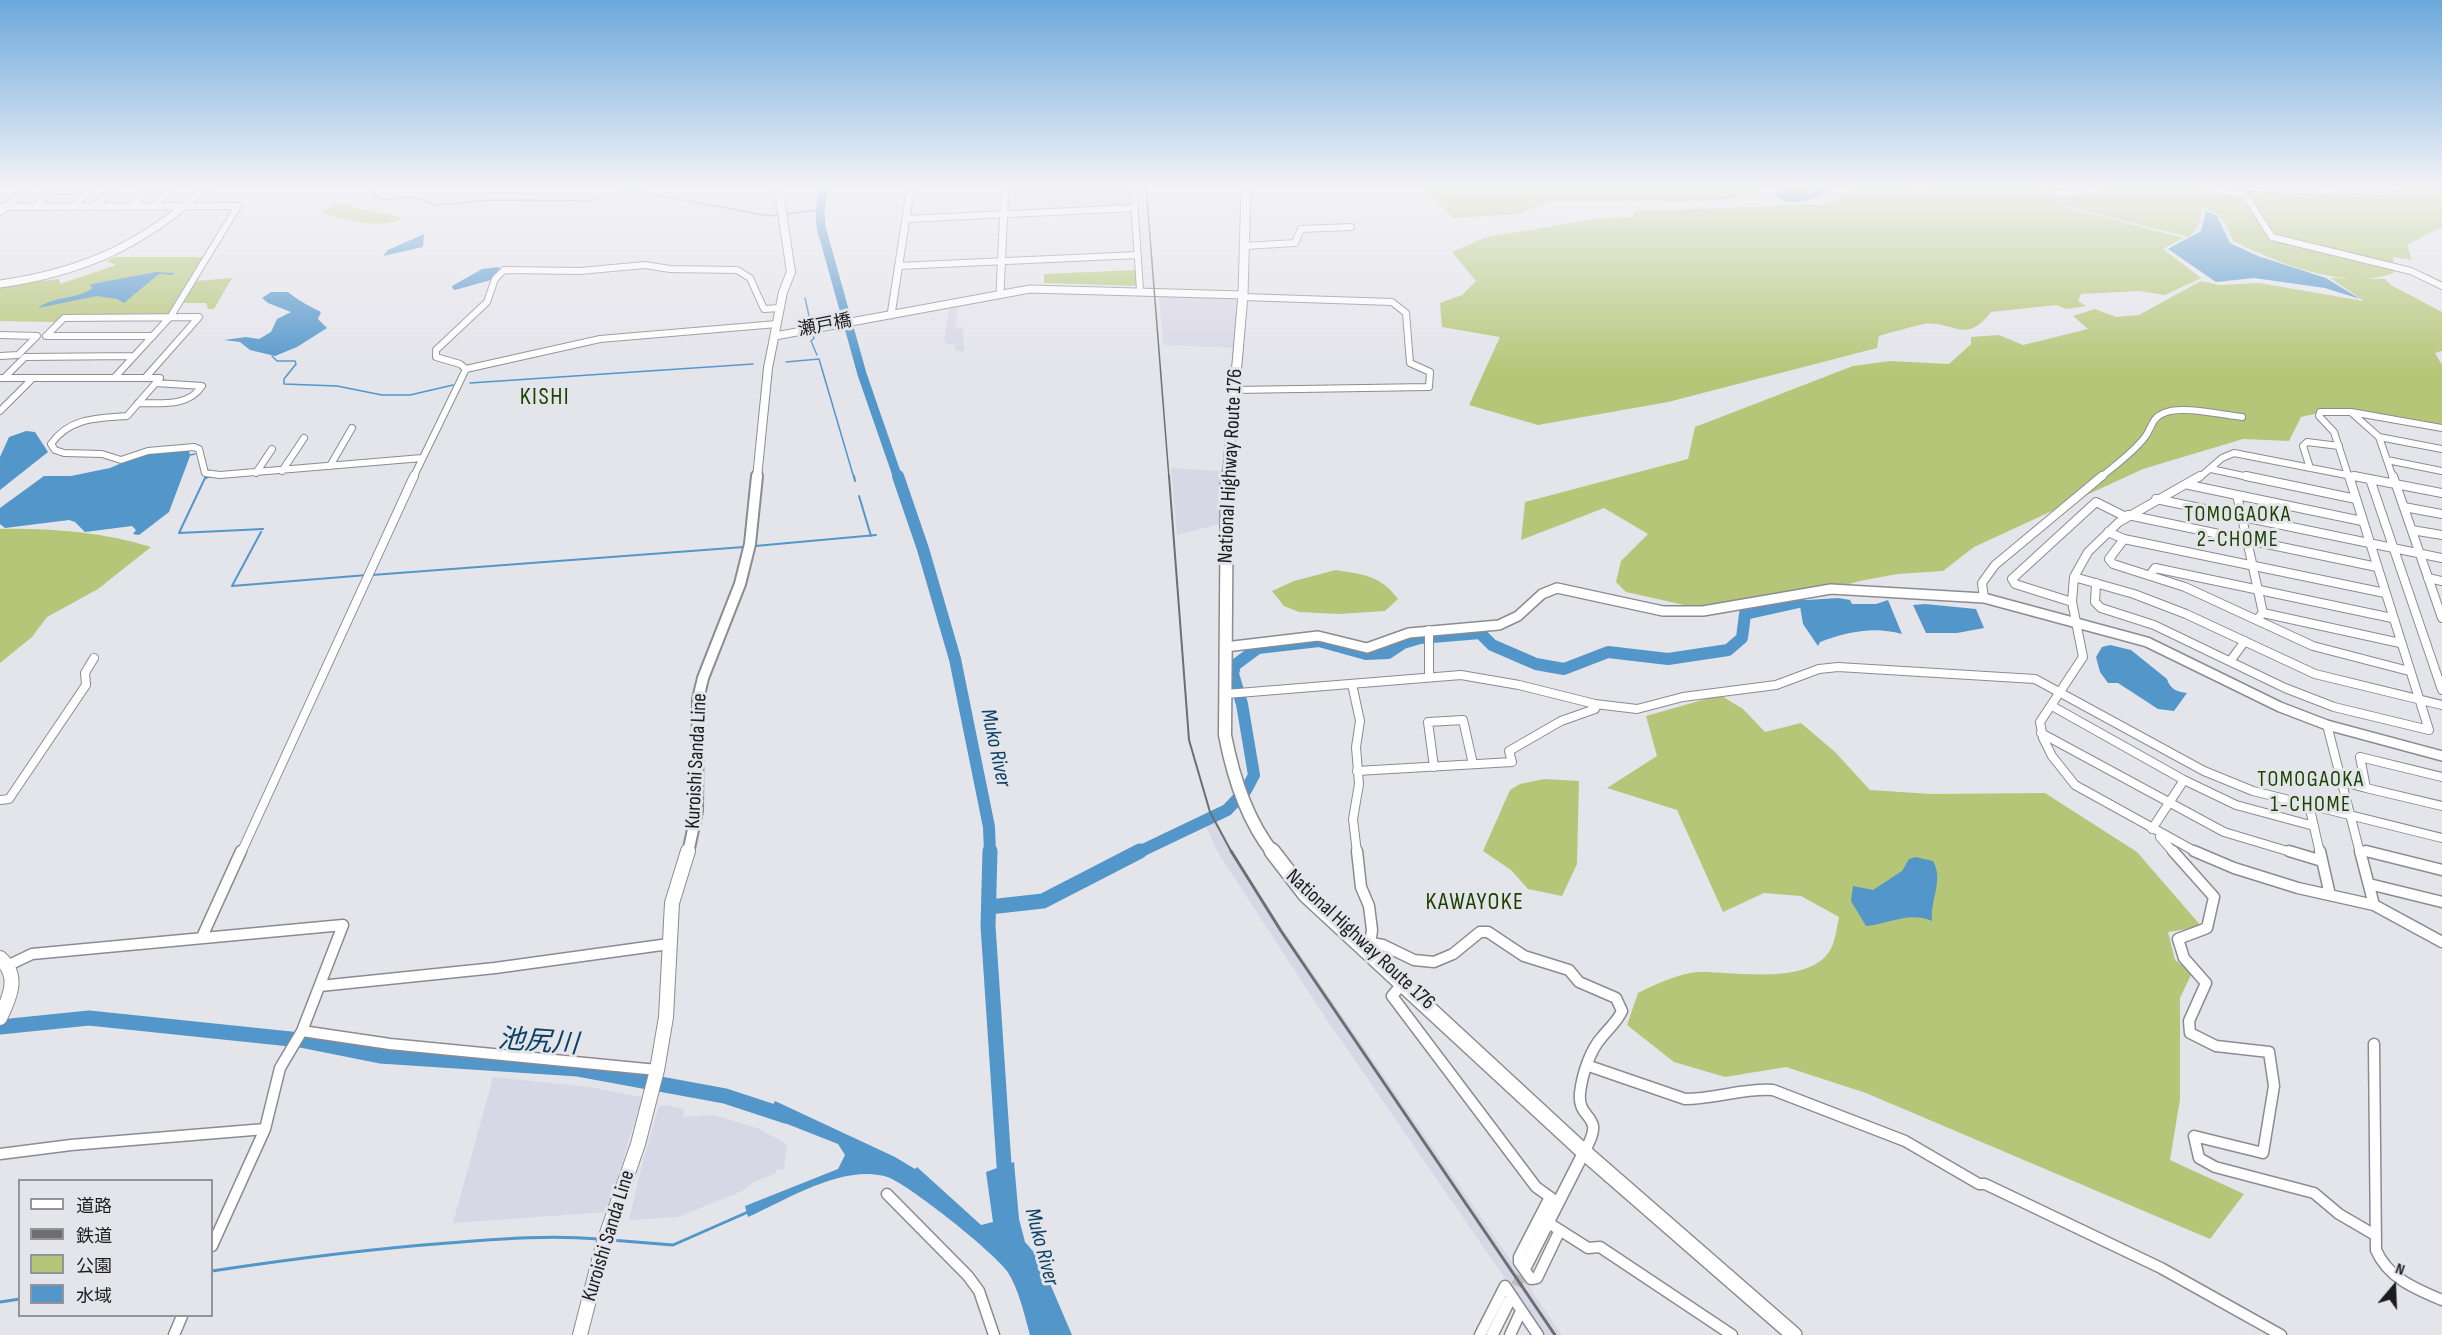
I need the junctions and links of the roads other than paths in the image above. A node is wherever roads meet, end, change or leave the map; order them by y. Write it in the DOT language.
graph roads {
  1 [pos="121,248"];
  2 [pos="212,248"];
  3 [pos="787,248"];
  4 [pos="901,248"];
  5 [pos="1001,248"];
  6 [pos="1138,248"];
  7 [pos="1245,248"];
  8 [pos="2323,248"];
  9 [pos="1138,255"];
  10 [pos="1000,262"];
  11 [pos="898,266"];
  12 [pos="0,284"];
  13 [pos="2442,286"];
  14 [pos="1140,290"];
  15 [pos="1000,293"];
  16 [pos="1243,296"];
  17 [pos="780,308"];
  18 [pos="891,315"];
  19 [pos="171,316"];
  20 [pos="777,324"];
  21 [pos="0,336"];
  22 [pos="153,336"];
  23 [pos="775,336"];
  24 [pos="0,356"];
  25 [pos="134,356"];
  26 [pos="466,369"];
  27 [pos="115,377"];
  28 [pos="2,378"];
  29 [pos="33,378"];
  30 [pos="145,378"];
  31 [pos="156,383"];
  32 [pos="1234,390"];
  33 [pos="138,403"];
  34 [pos="0,411"];
  35 [pos="2351,412"];
  36 [pos="2242,417"];
  37 [pos="352,428"];
  38 [pos="2442,428"];
  39 [pos="2379,437"];
  40 [pos="304,438"];
  41 [pos="2339,446"];
  42 [pos="272,449"];
  43 [pos="2442,449"];
  44 [pos="422,458"];
  45 [pos="2387,460"];
  46 [pos="330,466"];
  47 [pos="2310,468"];
  48 [pos="2211,469"];
  49 [pos="282,471"];
  50 [pos="2442,471"];
  51 [pos="256,473"];
  52 [pos="2349,475"];
  53 [pos="2370,479"];
  54 [pos="2395,484"];
  55 [pos="2189,485"];
  56 [pos="2442,493"];
  57 [pos="2237,495"];
  58 [pos="2156,499"];
  59 [pos="2356,499"];
  60 [pos="2404,507"];
  61 [pos="2442,514"];
  62 [pos="2127,516"];
  63 [pos="2241,517"];
  64 [pos="2362,521"];
  65 [pos="2412,530"];
  66 [pos="2108,532"];
  67 [pos="2442,535"];
  68 [pos="2124,539"];
  69 [pos="2247,540"];
  70 [pos="2369,543"];
  71 [pos="2395,549"];
  72 [pos="2420,554"];
  73 [pos="2442,558"];
  74 [pos="2253,566"];
  75 [pos="2378,567"];
  76 [pos="2150,575"];
  77 [pos="2074,577"];
  78 [pos="2428,578"];
  79 [pos="2442,581"];
  80 [pos="2096,583"];
  81 [pos="2258,589"];
  82 [pos="2385,593"];
  83 [pos="1984,598"];
  84 [pos="2072,602"];
  85 [pos="2439,604"];
  86 [pos="2263,613"];
  87 [pos="2392,618"];
  88 [pos="2442,618"];
  89 [pos="2257,619"];
  90 [pos="2078,623"];
  91 [pos="1429,635"];
  92 [pos="2245,641"];
  93 [pos="2400,643"];
  94 [pos="1225,647"];
  95 [pos="94,658"];
  96 [pos="2232,660"];
  97 [pos="2409,671"];
  98 [pos="1429,677"];
  99 [pos="1352,684"];
  100 [pos="2442,690"];
  101 [pos="2061,691"];
  102 [pos="1234,694"];
  103 [pos="2420,700"];
  104 [pos="1595,704"];
  105 [pos="2442,705"];
  106 [pos="2052,706"];
  107 [pos="2327,725"];
  108 [pos="2040,732"];
  109 [pos="2442,756"];
  110 [pos="1473,764"];
  111 [pos="1434,767"];
  112 [pos="1357,771"];
  113 [pos="2442,777"];
  114 [pos="2184,780"];
  115 [pos="2343,782"];
  116 [pos="2366,788"];
  117 [pos="0,800"];
  118 [pos="2170,805"];
  119 [pos="2309,805"];
  120 [pos="2442,806"];
  121 [pos="2352,816"];
  122 [pos="2314,826"];
  123 [pos="2152,829"];
  124 [pos="2442,838"];
  125 [pos="2361,850"];
  126 [pos="2322,861"];
  127 [pos="2442,870"];
  128 [pos="2369,884"];
  129 [pos="2330,896"];
  130 [pos="2442,903"];
  131 [pos="2374,906"];
  132 [pos="202,937"];
  133 [pos="2442,942"];
  134 [pos="669,944"];
  135 [pos="1369,947"];
  136 [pos="4,962"];
  137 [pos="1403,982"];
  138 [pos="320,986"];
  139 [pos="0,1018"];
  140 [pos="302,1030"];
  141 [pos="2374,1044"];
  142 [pos="1589,1066"];
  143 [pos="657,1070"];
  144 [pos="265,1130"];
  145 [pos="1584,1152"];
  146 [pos="0,1154"];
  147 [pos="887,1194"];
  148 [pos="1554,1199"];
  149 [pos="1547,1221"];
  150 [pos="1560,1230"];
  151 [pos="2375,1235"];
  152 [pos="213,1244"];
  153 [pos="1526,1266"];
  154 [pos="2442,1300"];
  155 [pos="1509,1301"];
  156 [pos="1521,1311"];
  157 [pos="182,1317"];
  158 [pos="174,1335"];
  159 [pos="580,1335"];
  160 [pos="994,1335"];
  161 [pos="1480,1335"];
  162 [pos="1492,1335"];
  163 [pos="1510,1335"];
  164 [pos="1538,1335"];
  165 [pos="1732,1335"];
  166 [pos="1794,1335"];
  167 [pos="2281,1335"];
  1 -- 12 [label="street"];
  2 -- 19 [label="street"];
  3 -- 17 [label="main road, Kuroishi Sanda Line"];
  4 -- 11 [label="street"];
  5 -- 10 [label="street"];
  6 -- 9 [label="street"];
  7 -- 16 [label="highway, National Highway Route 176"];
  8 -- 13 [label="street"];
  9 -- 10 [label="street"];
  9 -- 14 [label="street"];
  10 -- 11 [label="street"];
  10 -- 15 [label="street"];
  11 -- 18 [label="street"];
  14 -- 15 [label="street, 瀬戸橋"];
  14 -- 16 [label="street, 瀬戸橋"];
  15 -- 18 [label="street, 瀬戸橋"];
  16 -- 32 [label="highway, National Highway Route 176"];
  16 -- 32 [label="street"];
  17 -- 20 [label="main road, Kuroishi Sanda Line"];
  17 -- 26 [label="street"];
  18 -- 23 [label="street, 瀬戸橋"];
  19 -- 22 [label="street"];
  19 -- 22 [label="street"];
  19 -- 30 [label="street"];
  20 -- 23 [label="main road, Kuroishi Sanda Line"];
  20 -- 26 [label="street"];
  21 -- 24 [label="street"];
  22 -- 25 [label="street"];
  23 -- 134 [label="main road, Kuroishi Sanda Line"];
  25 -- 27 [label="street"];
  25 -- 28 [label="street"];
  26 -- 44 [label="street"];
  27 -- 29 [label="street"];
  27 -- 30 [label="street"];
  28 -- 29 [label="street"];
  29 -- 34 [label="street"];
  30 -- 31 [label="street"];
  31 -- 33 [label="street"];
  31 -- 33 [label="street"];
  32 -- 94 [label="highway, National Highway Route 176"];
  33 -- 51 [label="street"];
  35 -- 38 [label="street"];
  35 -- 39 [label="street"];
  35 -- 41 [label="street"];
  36 -- 83 [label="street"];
  37 -- 46 [label="street"];
  39 -- 43 [label="street"];
  39 -- 45 [label="street"];
  40 -- 49 [label="street"];
  41 -- 47 [label="street"];
  41 -- 52 [label="street"];
  42 -- 51 [label="street"];
  44 -- 46 [label="street"];
  44 -- 132 [label="street"];
  45 -- 50 [label="street"];
  45 -- 54 [label="street"];
  46 -- 49 [label="street"];
  47 -- 48 [label="street"];
  47 -- 52 [label="street"];
  48 -- 55 [label="street"];
  48 -- 59 [label="street"];
  49 -- 51 [label="street"];
  52 -- 53 [label="street"];
  52 -- 59 [label="street"];
  53 -- 54 [label="street"];
  53 -- 71 [label="street"];
  54 -- 56 [label="street"];
  54 -- 60 [label="street"];
  55 -- 57 [label="street"];
  55 -- 58 [label="street"];
  57 -- 63 [label="street"];
  57 -- 64 [label="street"];
  58 -- 62 [label="street"];
  58 -- 63 [label="street"];
  59 -- 64 [label="street"];
  60 -- 61 [label="street"];
  60 -- 65 [label="street"];
  62 -- 66 [label="street"];
  62 -- 69 [label="street"];
  62 -- 84 [label="street"];
  63 -- 69 [label="street"];
  63 -- 70 [label="street"];
  64 -- 70 [label="street"];
  65 -- 67 [label="street"];
  65 -- 72 [label="street"];
  66 -- 68 [label="street"];
  66 -- 77 [label="street"];
  68 -- 74 [label="street"];
  68 -- 76 [label="street"];
  69 -- 74 [label="street"];
  69 -- 75 [label="street"];
  70 -- 71 [label="street"];
  70 -- 75 [label="street"];
  71 -- 72 [label="street"];
  71 -- 100 [label="street"];
  72 -- 73 [label="street"];
  72 -- 78 [label="street"];
  74 -- 81 [label="street"];
  74 -- 82 [label="street"];
  75 -- 82 [label="street"];
  76 -- 81 [label="street"];
  76 -- 89 [label="street"];
  77 -- 80 [label="street"];
  77 -- 84 [label="street"];
  78 -- 79 [label="street"];
  78 -- 85 [label="street"];
  80 -- 92 [label="street"];
  80 -- 96 [label="street"];
  81 -- 86 [label="street"];
  81 -- 87 [label="street"];
  82 -- 87 [label="street"];
  83 -- 90 [label="street"];
  83 -- 91 [label="street"];
  84 -- 90 [label="street"];
  85 -- 88 [label="street"];
  86 -- 89 [label="street"];
  86 -- 93 [label="street"];
  87 -- 93 [label="street"];
  89 -- 97 [label="street"];
  90 -- 101 [label="street"];
  90 -- 107 [label="street"];
  91 -- 94 [label="street"];
  91 -- 98 [label="street"];
  92 -- 96 [label="street"];
  92 -- 103 [label="street"];
  93 -- 97 [label="street"];
  94 -- 102 [label="highway, National Highway Route 176"];
  95 -- 117 [label="street"];
  96 -- 103 [label="street"];
  97 -- 103 [label="street"];
  98 -- 99 [label="street"];
  98 -- 104 [label="street"];
  99 -- 102 [label="street"];
  99 -- 112 [label="street"];
  101 -- 104 [label="street"];
  101 -- 106 [label="street"];
  101 -- 119 [label="street"];
  102 -- 135 [label="highway, National Highway Route 176"];
  103 -- 105 [label="street"];
  104 -- 110 [label="street"];
  106 -- 108 [label="street"];
  106 -- 114 [label="street"];
  107 -- 109 [label="street"];
  107 -- 115 [label="street"];
  108 -- 118 [label="street"];
  108 -- 123 [label="street"];
  110 -- 111 [label="street"];
  110 -- 111 [label="street"];
  111 -- 112 [label="street"];
  112 -- 135 [label="street"];
  113 -- 116 [label="street"];
  114 -- 118 [label="street"];
  114 -- 122 [label="street"];
  115 -- 116 [label="street"];
  115 -- 121 [label="street"];
  116 -- 120 [label="street"];
  118 -- 123 [label="street"];
  118 -- 126 [label="street"];
  119 -- 121 [label="street"];
  119 -- 122 [label="street"];
  121 -- 124 [label="street"];
  121 -- 125 [label="street"];
  122 -- 126 [label="street"];
  123 -- 129 [label="street"];
  123 -- 151 [label="street"];
  125 -- 127 [label="street"];
  125 -- 128 [label="street"];
  126 -- 129 [label="street"];
  128 -- 130 [label="street"];
  128 -- 131 [label="street"];
  129 -- 131 [label="street"];
  131 -- 133 [label="street"];
  132 -- 136 [label="street"];
  132 -- 138 [label="street"];
  134 -- 138 [label="street"];
  134 -- 143 [label="main road, Kuroishi Sanda Line"];
  135 -- 137 [label="highway, National Highway Route 176"];
  135 -- 142 [label="street"];
  136 -- 139 [label="main road"];
  137 -- 145 [label="highway, National Highway Route 176"];
  137 -- 148 [label="street"];
  138 -- 140 [label="street"];
  140 -- 143 [label="street"];
  140 -- 144 [label="street"];
  141 -- 151 [label="street"];
  142 -- 145 [label="street"];
  142 -- 167 [label="street"];
  143 -- 159 [label="main road, Kuroishi Sanda Line"];
  144 -- 146 [label="street"];
  144 -- 152 [label="street"];
  145 -- 148 [label="street"];
  145 -- 166 [label="highway, National Highway Route 176"];
  147 -- 160 [label="street"];
  148 -- 149 [label="street"];
  148 -- 150 [label="street"];
  149 -- 150 [label="street"];
  149 -- 153 [label="street"];
  150 -- 165 [label="street"];
  151 -- 154 [label="street"];
  155 -- 162 [label="street"];
  156 -- 161 [label="street"];
  156 -- 163 [label="street"];
  156 -- 164 [label="street"];
  157 -- 158 [label="street"];
}
